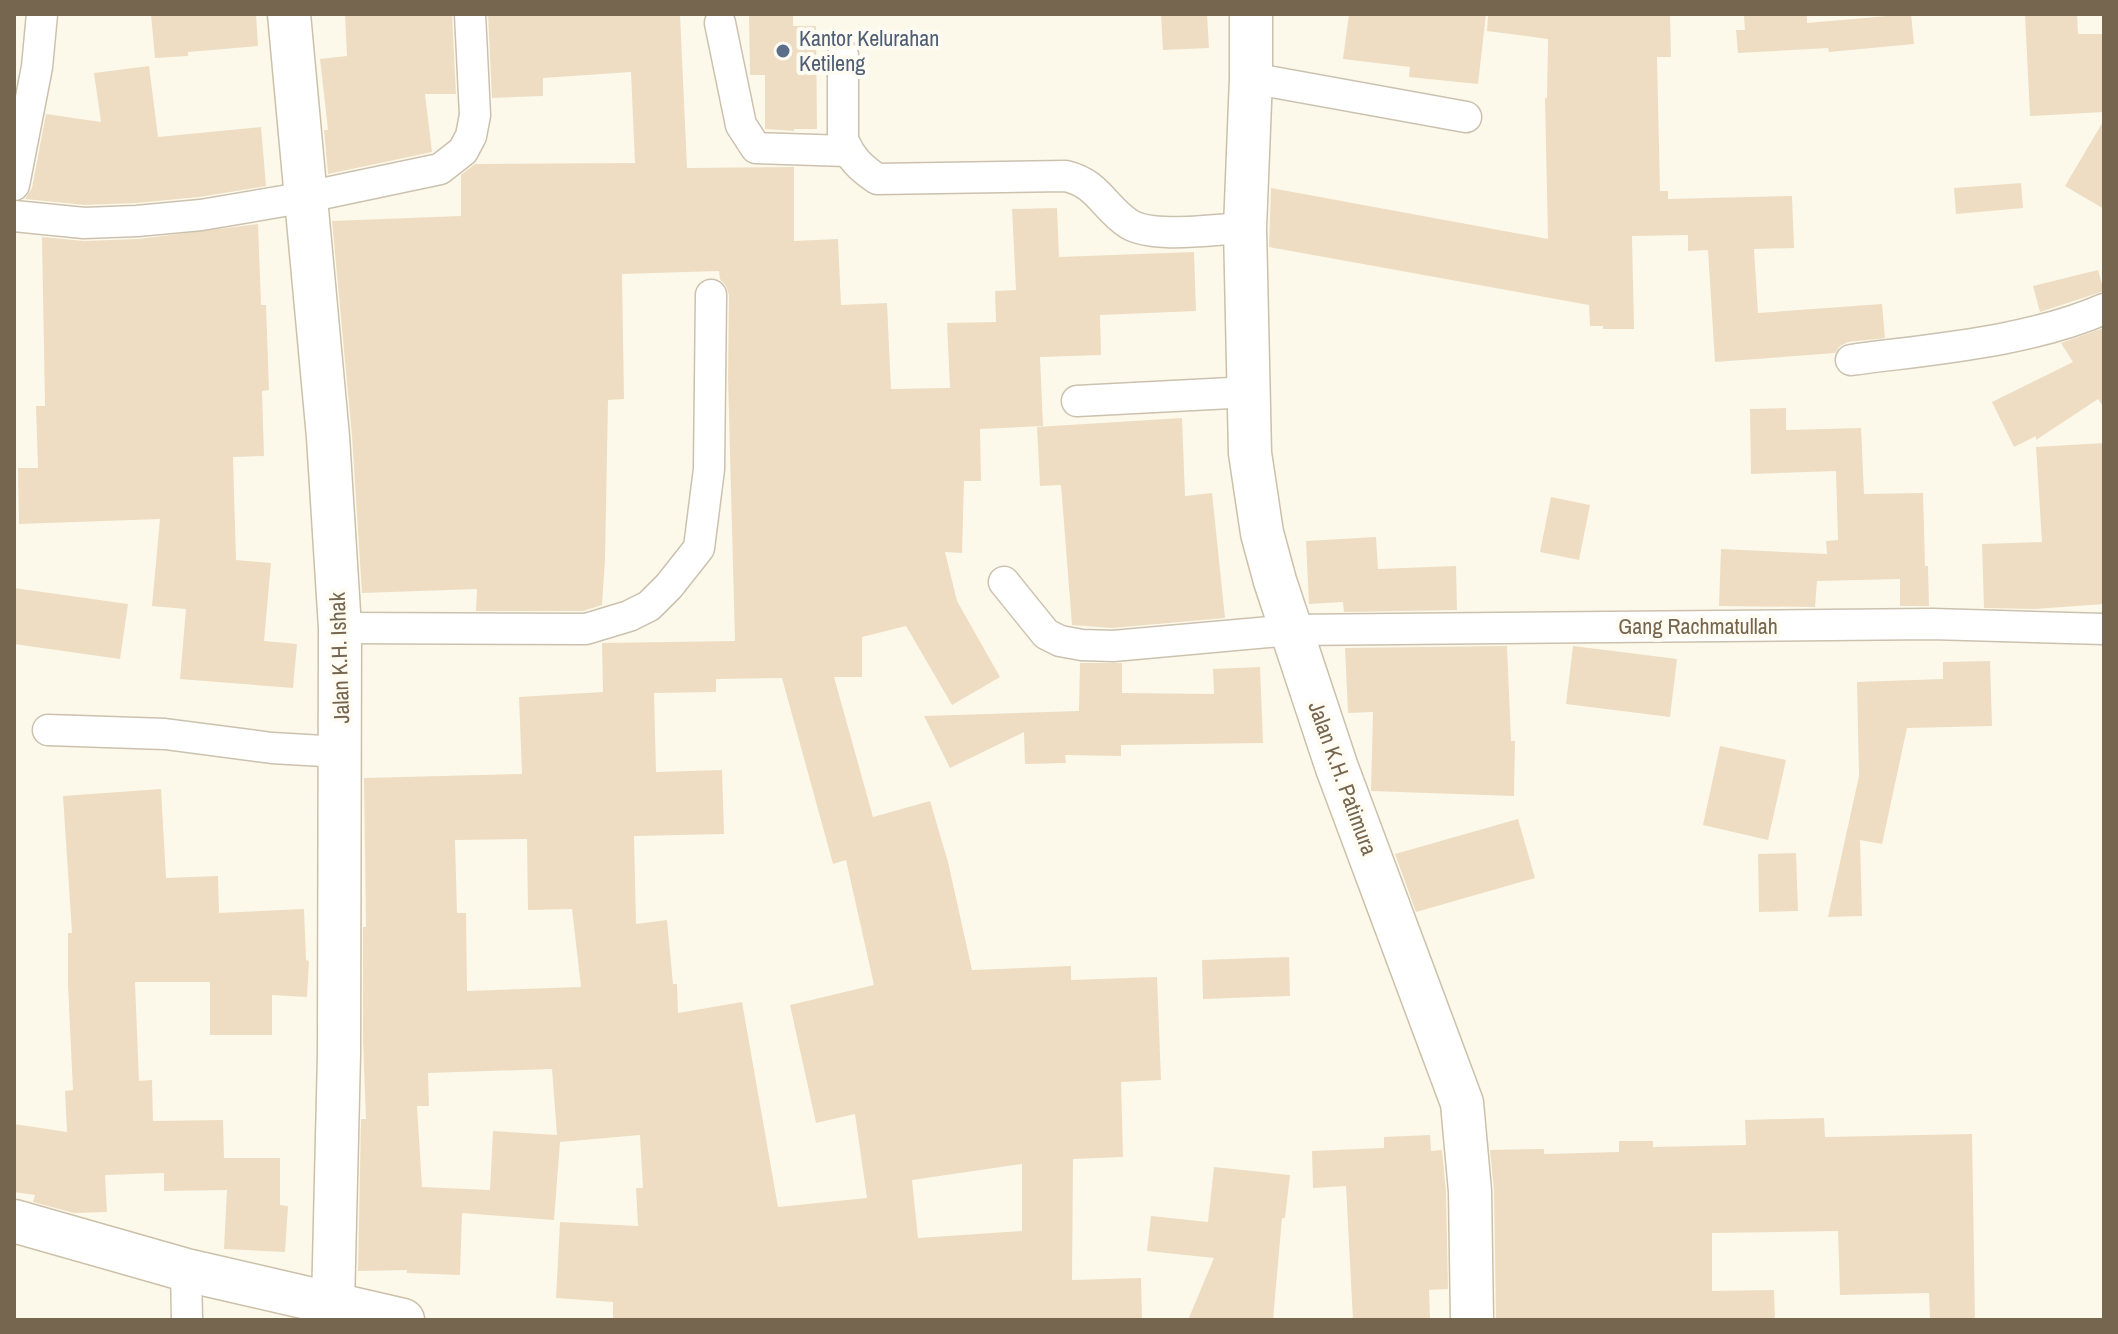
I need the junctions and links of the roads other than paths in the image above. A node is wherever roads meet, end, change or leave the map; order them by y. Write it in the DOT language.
graph roads {
  1 [pos="42,14"];
  2 [pos="289,14"];
  3 [pos="470,14"];
  4 [pos="1251,14"];
  5 [pos="720,23"];
  6 [pos="843,55"];
  7 [pos="1251,78"];
  8 [pos="1466,117"];
  9 [pos="847,151"];
  10 [pos="14,185"];
  11 [pos="307,197"];
  12 [pos="14,216"];
  13 [pos="1245,228"];
  14 [pos="711,295"];
  15 [pos="2104,309"];
  16 [pos="1851,360"];
  17 [pos="1250,392"];
  18 [pos="1077,401"];
  19 [pos="1004,582"];
  20 [pos="340,628"];
  21 [pos="2104,629"];
  22 [pos="1292,630"];
  23 [pos="48,730"];
  24 [pos="341,752"];
  25 [pos="14,1221"];
  26 [pos="186,1270"];
  27 [pos="333,1312"];
  28 [pos="187,1320"];
  29 [pos="403,1320"];
  30 [pos="1472,1320"];
  1 -- 10 [label="street"];
  2 -- 11 [label="street, Jalan K.H. Ishak"];
  3 -- 11 [label="street"];
  4 -- 7 [label="street, Jalan K.H. Patimura"];
  5 -- 9 [label="street"];
  6 -- 9 [label="street"];
  7 -- 8 [label="street"];
  7 -- 13 [label="street, Jalan K.H. Patimura"];
  9 -- 13 [label="street"];
  11 -- 12 [label="street"];
  11 -- 20 [label="street, Jalan K.H. Ishak"];
  13 -- 17 [label="street, Jalan K.H. Patimura"];
  14 -- 20 [label="street"];
  15 -- 16 [label="street"];
  17 -- 18 [label="street"];
  17 -- 22 [label="street, Jalan K.H. Patimura"];
  19 -- 22 [label="street, Gang Rachmatullah"];
  20 -- 24 [label="street, Jalan K.H. Ishak"];
  21 -- 22 [label="street, Gang Rachmatullah"];
  22 -- 30 [label="street, Jalan K.H. Patimura"];
  23 -- 24 [label="street"];
  24 -- 27 [label="street, Jalan K.H. Ishak"];
  25 -- 26 [label="street"];
  26 -- 27 [label="street"];
  26 -- 28 [label="street"];
  27 -- 29 [label="street"];
}
